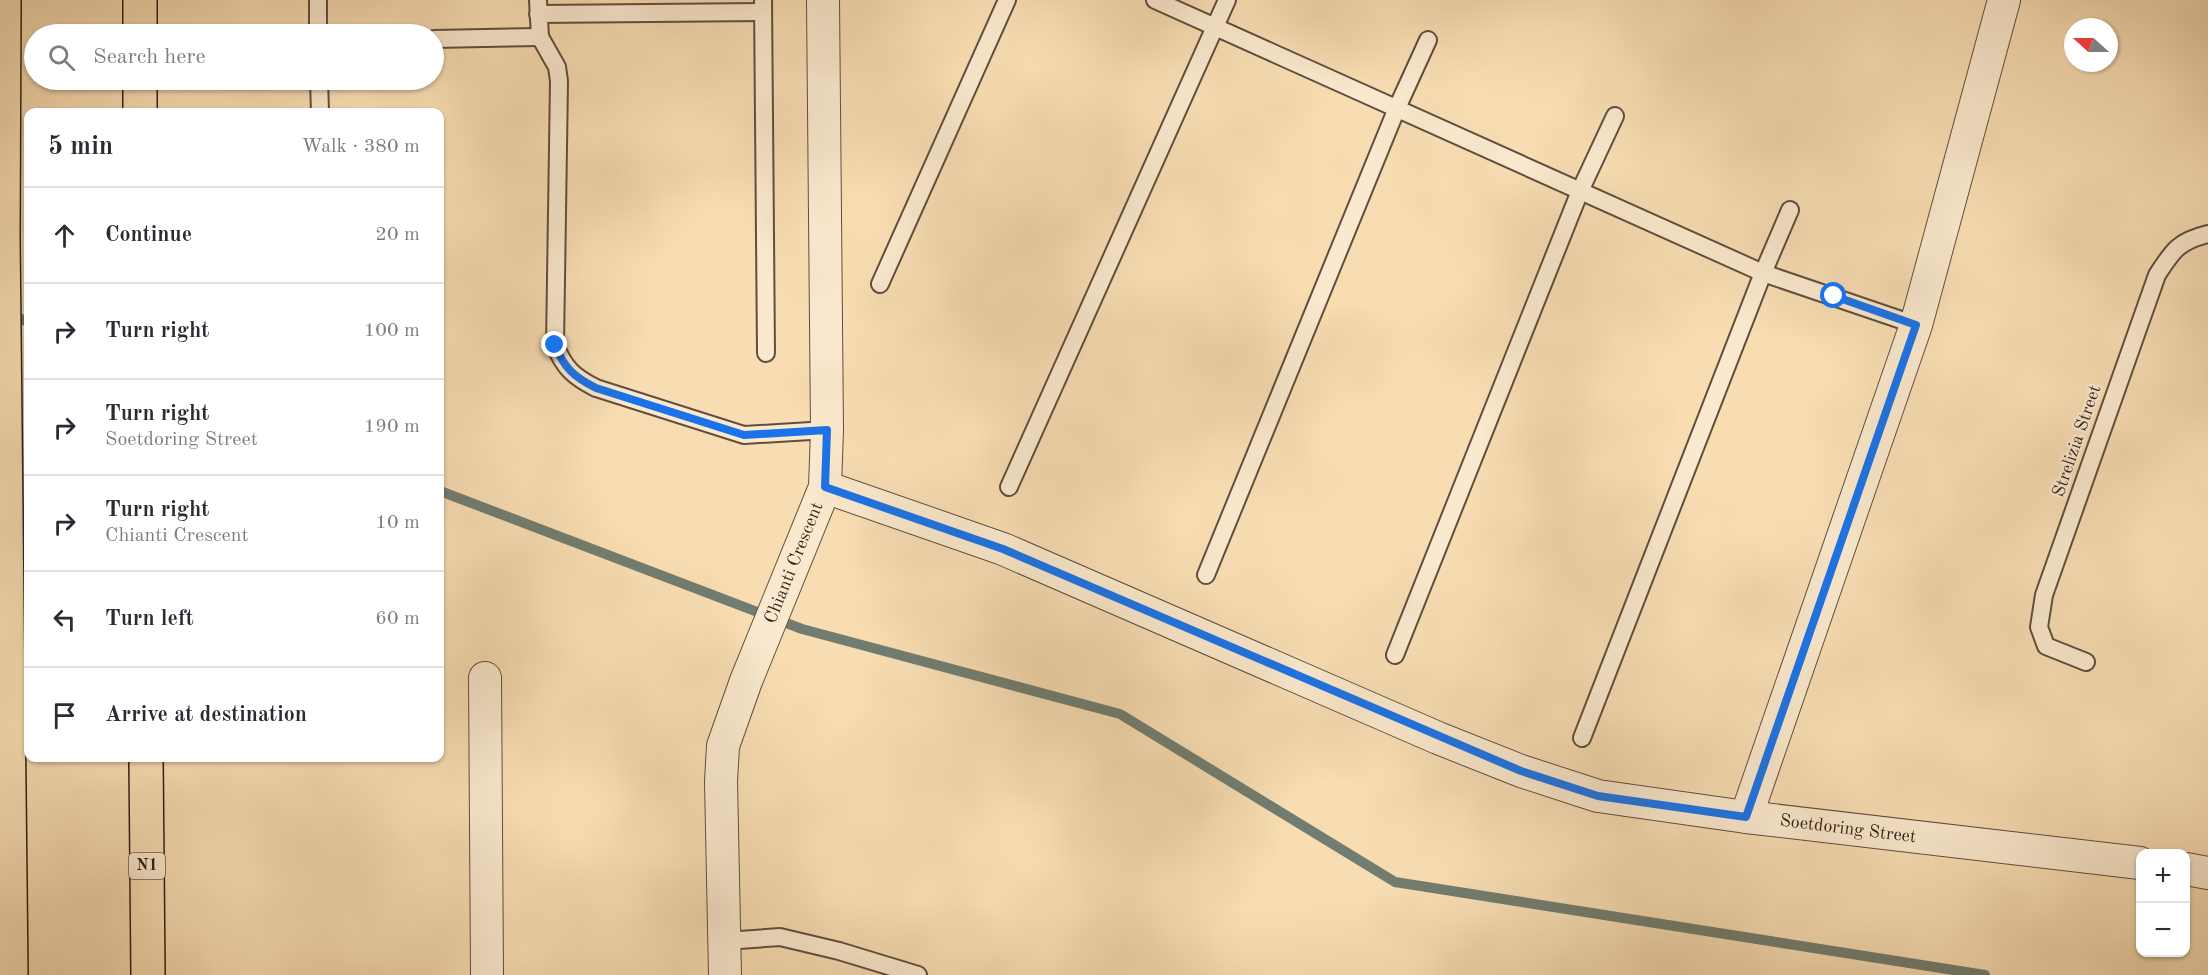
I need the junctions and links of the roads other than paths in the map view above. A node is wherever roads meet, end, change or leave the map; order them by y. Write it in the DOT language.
graph roads {
  1 [pos="3,0"];
  2 [pos="140,0"];
  3 [pos="318,0"];
  4 [pos="823,0"];
  5 [pos="1007,0"];
  6 [pos="1155,0"];
  7 [pos="1227,0"];
  8 [pos="2004,0"];
  9 [pos="763,6"];
  10 [pos="538,7"];
  11 [pos="140,24"];
  12 [pos="318,24"];
  13 [pos="1215,27"];
  14 [pos="540,37"];
  15 [pos="444,39"];
  16 [pos="1428,40"];
  17 [pos="140,90"];
  18 [pos="319,90"];
  19 [pos="140,108"];
  20 [pos="320,108"];
  21 [pos="1397,108"];
  22 [pos="1615,116"];
  23 [pos="1580,191"];
  24 [pos="1790,210"];
  25 [pos="2208,234"];
  26 [pos="1763,273"];
  27 [pos="880,284"];
  28 [pos="1916,325"];
  29 [pos="766,353"];
  30 [pos="827,430"];
  31 [pos="825,487"];
  32 [pos="1009,487"];
  33 [pos="1206,575"];
  34 [pos="1395,655"];
  35 [pos="2086,662"];
  36 [pos="484,678"];
  37 [pos="1582,738"];
  38 [pos="146,762"];
  39 [pos="1746,817"];
  40 [pos="2136,863"];
  41 [pos="2190,871"];
  42 [pos="2208,873"];
  43 [pos="725,941"];
  44 [pos="11,975"];
  45 [pos="148,975"];
  46 [pos="487,975"];
  47 [pos="725,975"];
  48 [pos="918,975"];
  1 -- 44 [label="highway"];
  2 -- 11 [label="highway"];
  3 -- 12 [label="lane"];
  4 -- 30 [label="street, Chianti Crescent"];
  5 -- 27 [label="lane"];
  6 -- 13 [label="lane"];
  7 -- 13 [label="lane"];
  8 -- 28 [label="street"];
  9 -- 10 [label="lane"];
  9 -- 29 [label="lane"];
  10 -- 14 [label="lane"];
  13 -- 21 [label="lane"];
  13 -- 32 [label="lane"];
  14 -- 15 [label="lane"];
  14 -- 30 [label="lane"];
  16 -- 21 [label="lane"];
  17 -- 19 [label="highway"];
  18 -- 20 [label="lane"];
  21 -- 23 [label="lane"];
  21 -- 33 [label="lane"];
  22 -- 23 [label="lane"];
  23 -- 26 [label="lane"];
  23 -- 34 [label="lane"];
  24 -- 26 [label="lane"];
  25 -- 35 [label="lane, Strelizia Street"];
  26 -- 28 [label="lane"];
  26 -- 37 [label="lane"];
  28 -- 39 [label="street"];
  30 -- 31 [label="street, Chianti Crescent"];
  31 -- 39 [label="street, Soetdoring Street"];
  31 -- 43 [label="street, Chianti Crescent"];
  36 -- 46 [label="street"];
  38 -- 45 [label="highway, N1"];
  39 -- 40 [label="street, Soetdoring Street"];
  41 -- 42 [label="street"];
  43 -- 47 [label="street, Chianti Crescent"];
  43 -- 48 [label="lane"];
}
